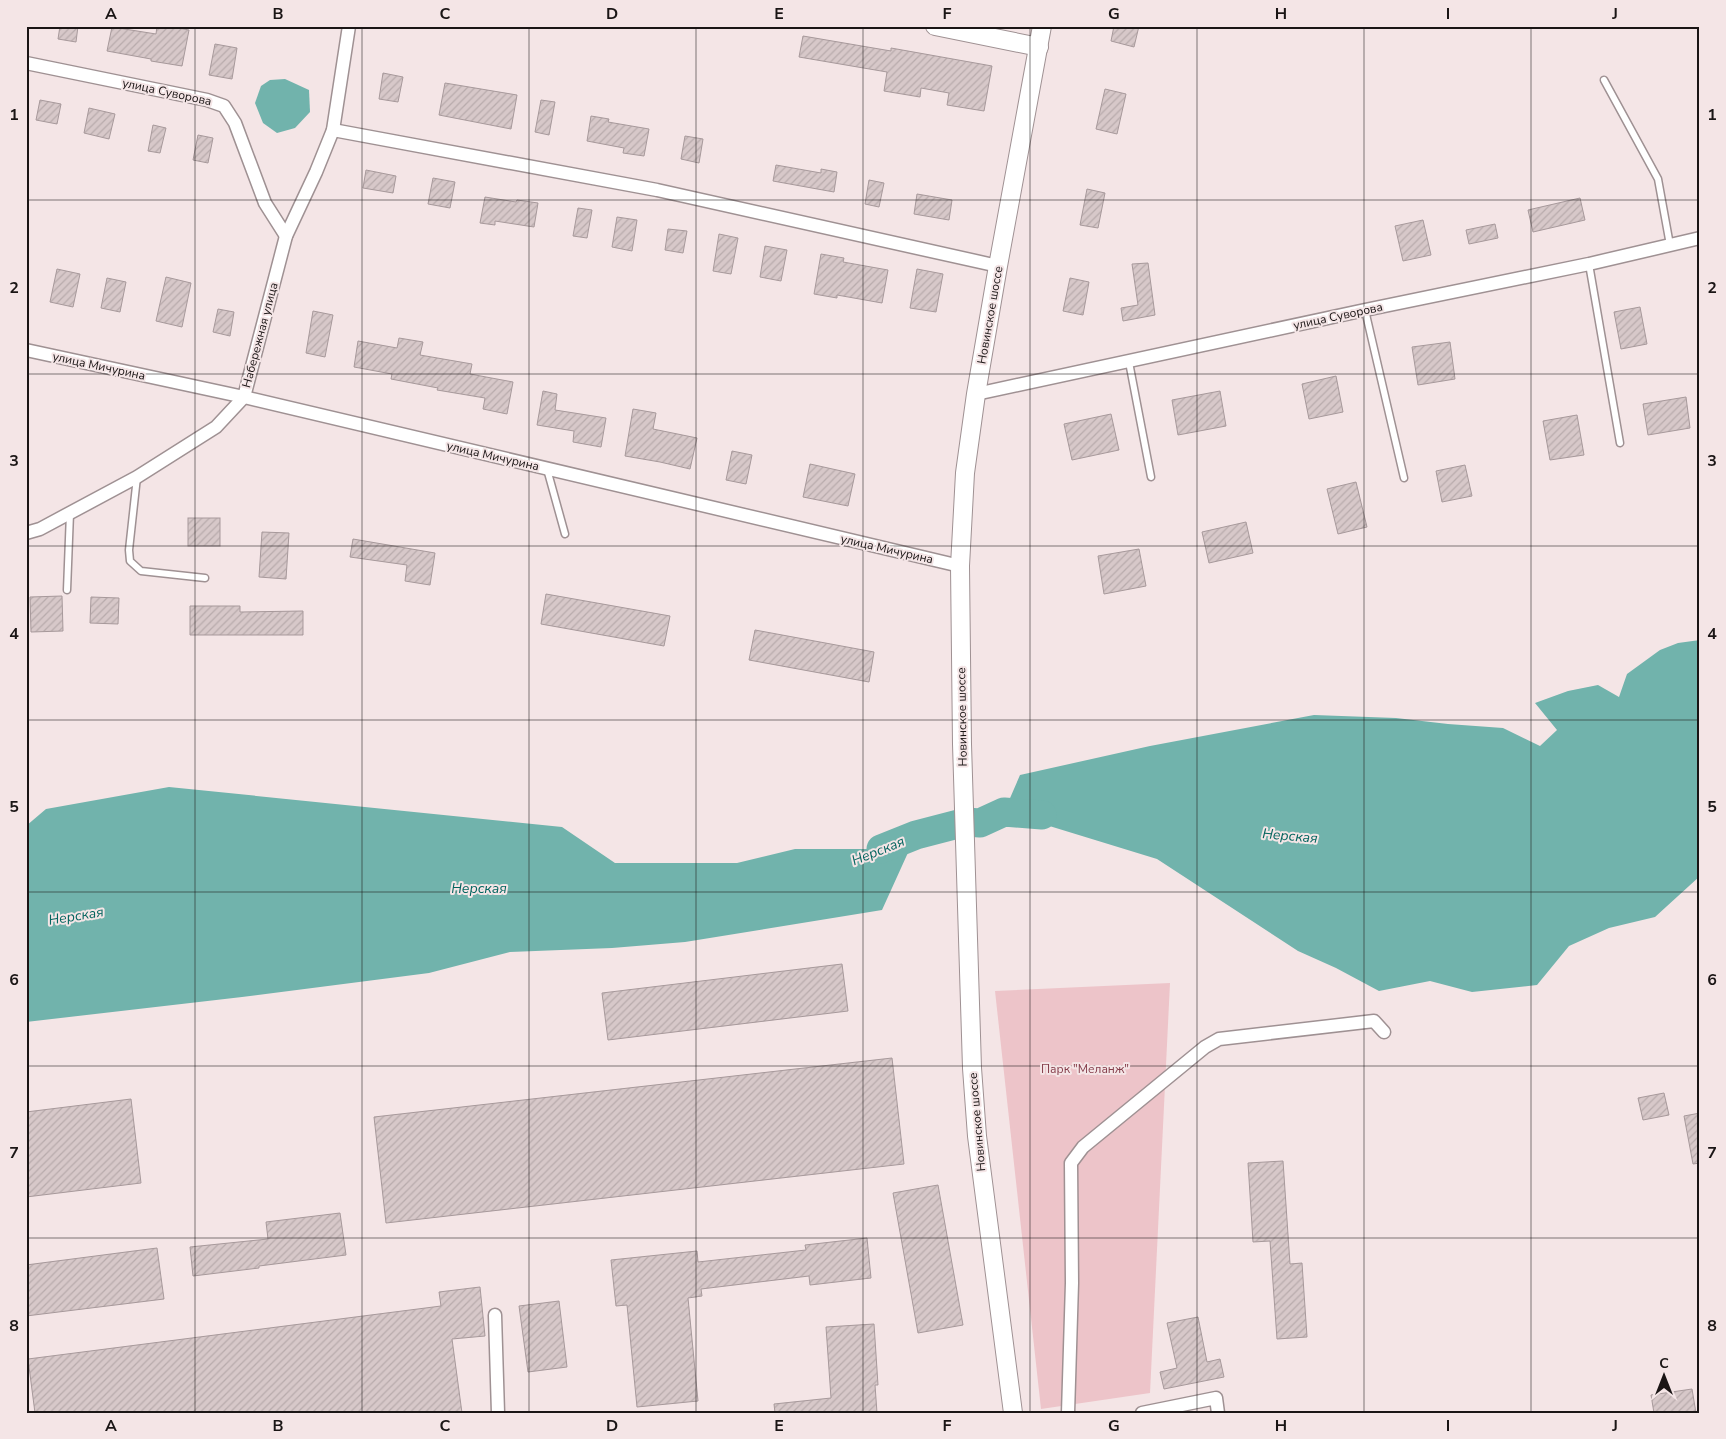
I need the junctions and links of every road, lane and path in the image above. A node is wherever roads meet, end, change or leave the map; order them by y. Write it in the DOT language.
graph roads {
  1 [pos="349,26"];
  2 [pos="936,26"];
  3 [pos="1042,26"];
  4 [pos="1039,47"];
  5 [pos="26,63"];
  6 [pos="1604,80"];
  7 [pos="334,130"];
  8 [pos="286,236"];
  9 [pos="1700,238"];
  10 [pos="1670,245"];
  11 [pos="1588,264"];
  12 [pos="998,266"];
  13 [pos="1365,310"];
  14 [pos="26,350"];
  15 [pos="1129,362"];
  16 [pos="976,394"];
  17 [pos="244,397"];
  18 [pos="1620,443"];
  19 [pos="547,469"];
  20 [pos="137,477"];
  21 [pos="1151,477"];
  22 [pos="1404,478"];
  23 [pos="70,513"];
  24 [pos="26,533"];
  25 [pos="565,534"];
  26 [pos="960,566"];
  27 [pos="205,578"];
  28 [pos="68,590"];
  29 [pos="1384,1032"];
  30 [pos="494,1315"];
  31 [pos="498,1413"];
  32 [pos="1013,1413"];
  33 [pos="1068,1413"];
  34 [pos="1142,1413"];
  35 [pos="1218,1413"];
  1 -- 7 [label="street, Набережная улица"];
  2 -- 4 [label="street"];
  3 -- 4 [label="street, Новинское шоссе"];
  4 -- 12 [label="street, Новинское шоссе"];
  5 -- 8 [label="street, улица Суворова"];
  6 -- 10 [label="lane"];
  7 -- 8 [label="street, Набережная улица"];
  7 -- 12 [label="street"];
  8 -- 17 [label="street, Набережная улица"];
  9 -- 10 [label="street, улица Суворова"];
  10 -- 11 [label="street, улица Суворова"];
  11 -- 13 [label="street, улица Суворова"];
  11 -- 18 [label="lane"];
  12 -- 16 [label="street, Новинское шоссе"];
  13 -- 15 [label="street, улица Суворова"];
  13 -- 22 [label="lane"];
  14 -- 17 [label="street, улица Мичурина"];
  15 -- 16 [label="street, улица Суворова"];
  15 -- 21 [label="lane"];
  16 -- 26 [label="street, Новинское шоссе"];
  17 -- 19 [label="street, улица Мичурина"];
  17 -- 20 [label="street, Набережная улица"];
  19 -- 25 [label="lane"];
  19 -- 26 [label="street, улица Мичурина"];
  20 -- 23 [label="street, Набережная улица"];
  20 -- 27 [label="lane"];
  23 -- 24 [label="street, Набережная улица"];
  23 -- 28 [label="lane"];
  26 -- 32 [label="street, Новинское шоссе"];
  29 -- 33 [label="street"];
  30 -- 31 [label="street"];
  34 -- 35 [label="street"];
}
